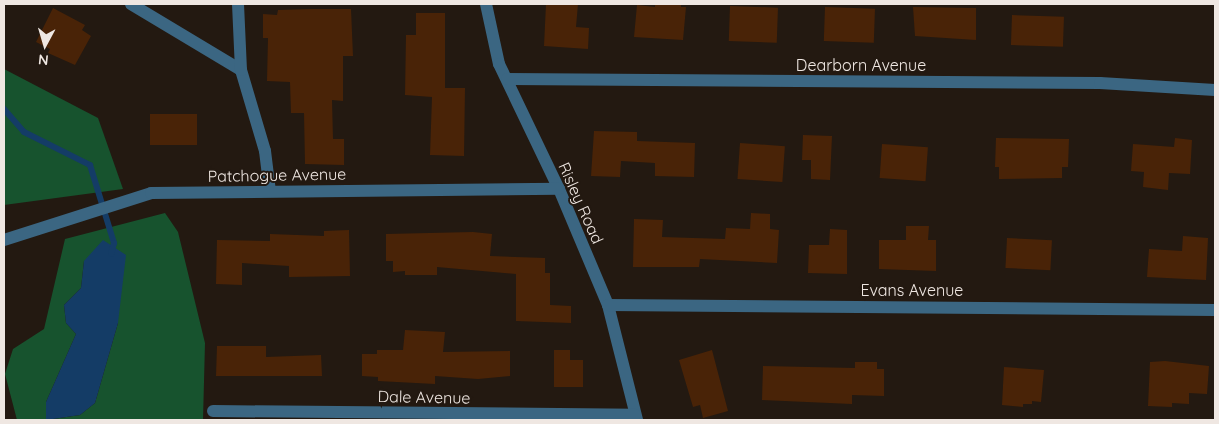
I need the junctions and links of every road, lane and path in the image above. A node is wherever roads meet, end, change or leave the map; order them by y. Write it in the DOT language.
graph roads {
  1 [pos="131,4"];
  2 [pos="238,4"];
  3 [pos="486,4"];
  4 [pos="241,70"];
  5 [pos="507,78"];
  6 [pos="1215,90"];
  7 [pos="558,188"];
  8 [pos="270,190"];
  9 [pos="4,240"];
  10 [pos="608,305"];
  11 [pos="1215,310"];
  12 [pos="213,411"];
  13 [pos="636,418"];
  1 -- 4 [label="street"];
  2 -- 4 [label="street"];
  3 -- 5 [label="street, Risley Road"];
  4 -- 8 [label="street"];
  5 -- 6 [label="street, Dearborn Avenue"];
  5 -- 7 [label="street, Risley Road"];
  7 -- 8 [label="street, Patchogue Avenue"];
  7 -- 10 [label="street, Risley Road"];
  8 -- 9 [label="street, Patchogue Avenue"];
  10 -- 11 [label="street, Evans Avenue"];
  10 -- 13 [label="street, Risley Road"];
  12 -- 13 [label="street, Dale Avenue"];
}
